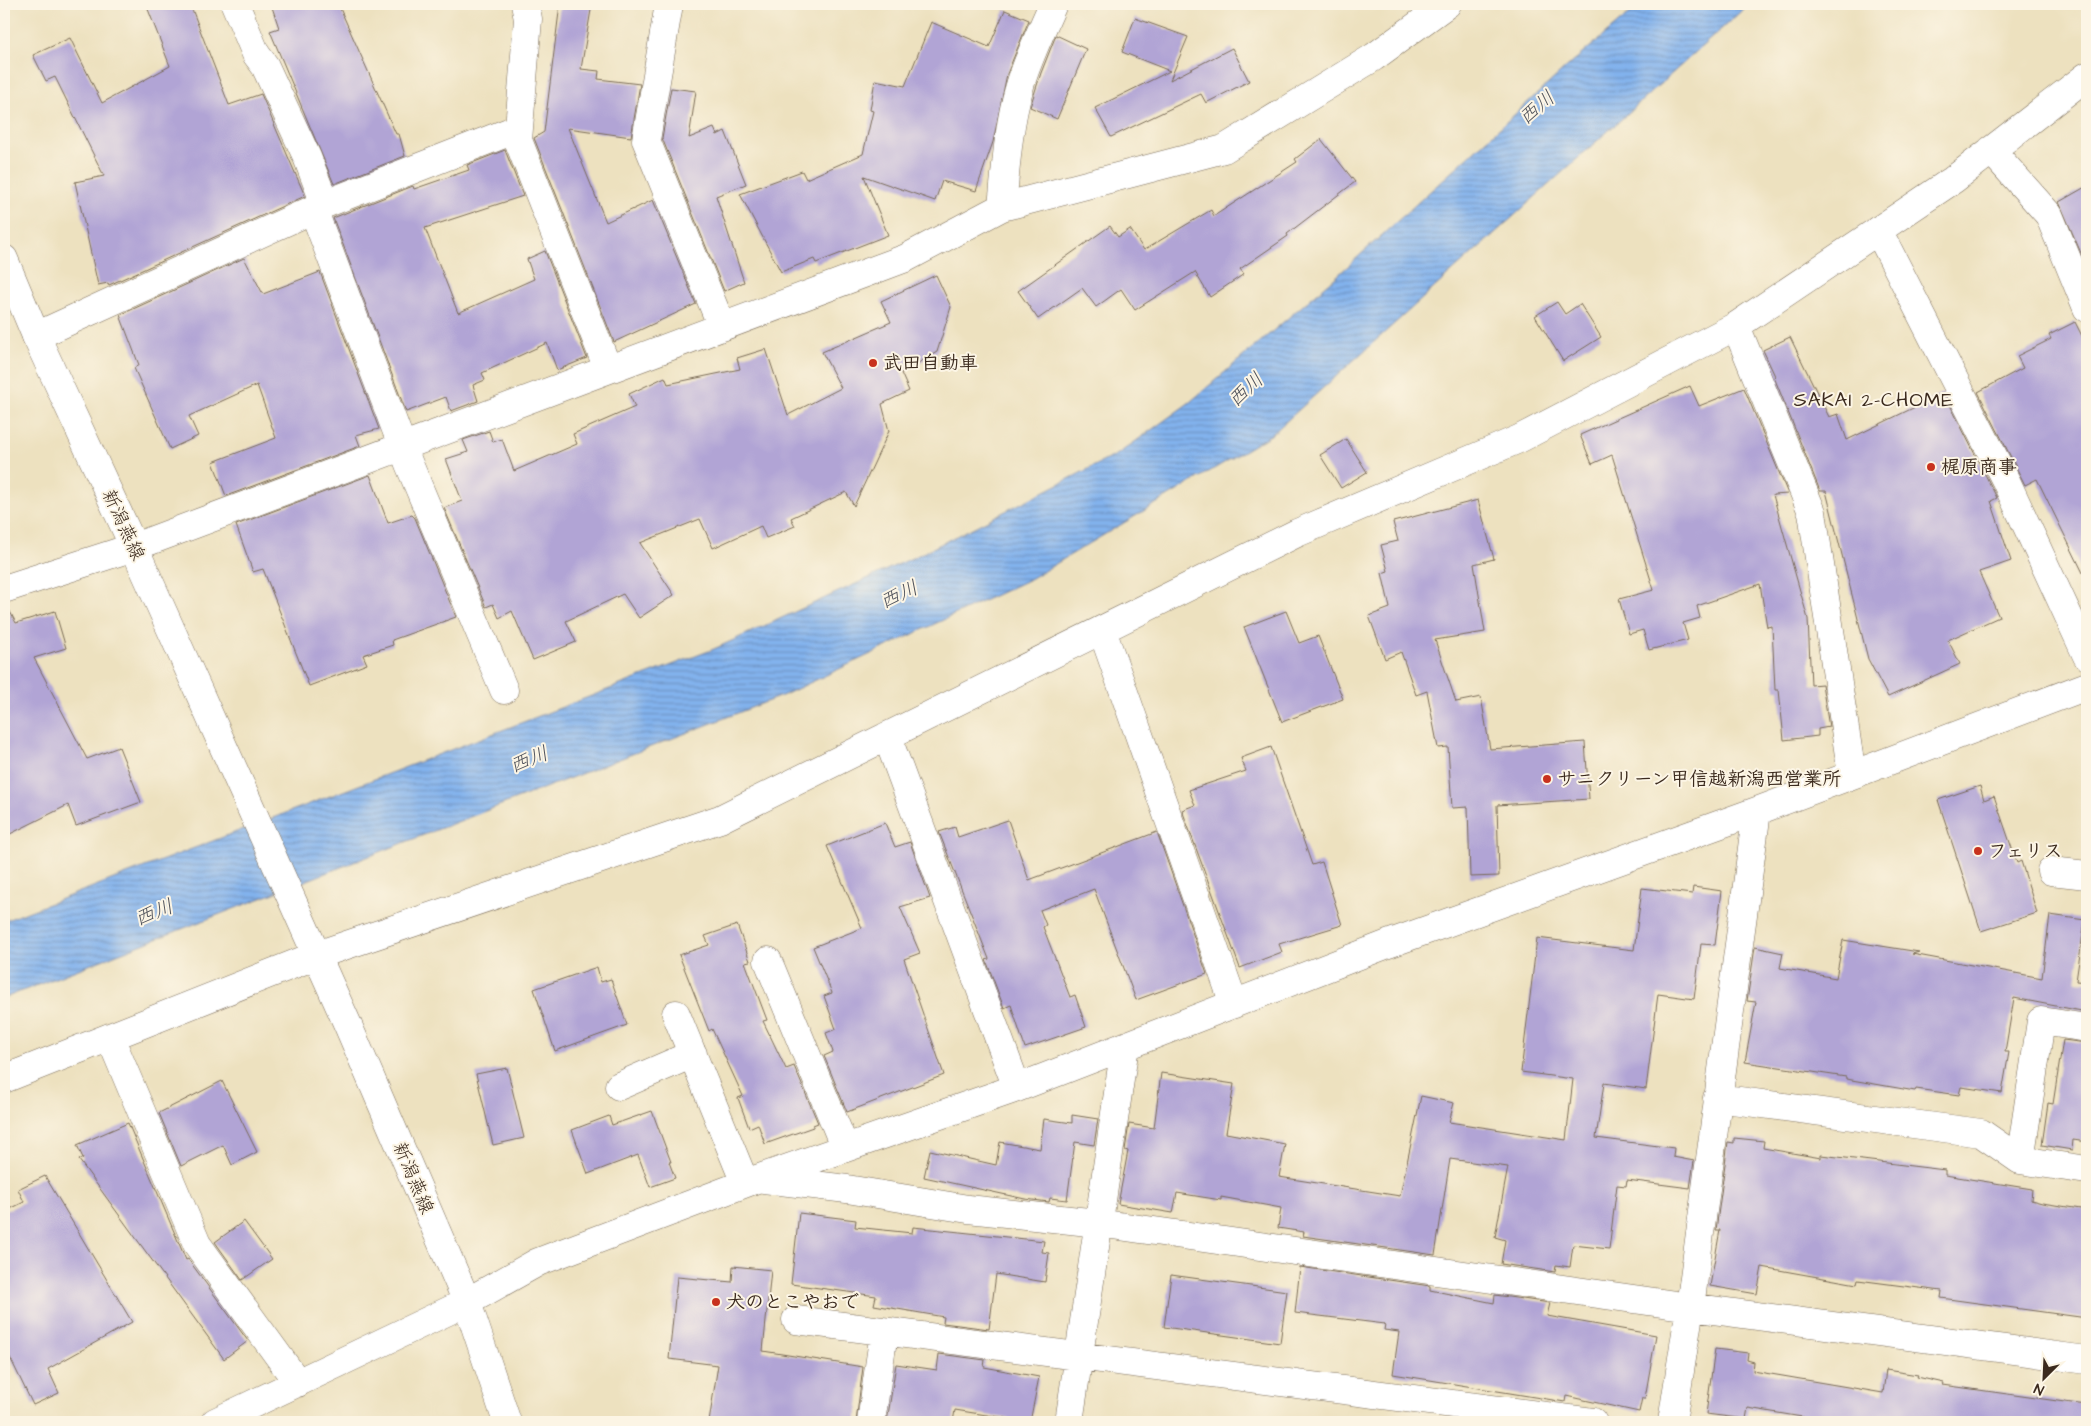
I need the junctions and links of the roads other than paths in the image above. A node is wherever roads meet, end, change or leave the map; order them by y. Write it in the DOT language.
graph roads {
  1 [pos="235,4"];
  2 [pos="525,4"];
  3 [pos="669,4"];
  4 [pos="1053,4"];
  5 [pos="1447,4"];
  6 [pos="2087,77"];
  7 [pos="519,128"];
  8 [pos="1991,150"];
  9 [pos="319,207"];
  10 [pos="1002,207"];
  11 [pos="1878,230"];
  12 [pos="4,259"];
  13 [pos="2087,308"];
  14 [pos="1736,326"];
  15 [pos="722,327"];
  16 [pos="36,336"];
  17 [pos="608,370"];
  18 [pos="403,446"];
  19 [pos="134,546"];
  20 [pos="4,589"];
  21 [pos="1102,630"];
  22 [pos="2087,656"];
  23 [pos="2087,686"];
  24 [pos="504,690"];
  25 [pos="887,736"];
  26 [pos="1852,775"];
  27 [pos="1757,811"];
  28 [pos="2051,871"];
  29 [pos="2087,875"];
  30 [pos="313,947"];
  31 [pos="768,961"];
  32 [pos="1234,1004"];
  33 [pos="676,1014"];
  34 [pos="2087,1028"];
  35 [pos="110,1037"];
  36 [pos="1125,1046"];
  37 [pos="693,1054"];
  38 [pos="4,1080"];
  39 [pos="619,1086"];
  40 [pos="1017,1088"];
  41 [pos="1717,1098"];
  42 [pos="845,1148"];
  43 [pos="2020,1160"];
  44 [pos="2087,1170"];
  45 [pos="752,1181"];
  46 [pos="1098,1223"];
  47 [pos="467,1302"];
  48 [pos="1690,1307"];
  49 [pos="796,1320"];
  50 [pos="884,1332"];
  51 [pos="1078,1355"];
  52 [pos="2087,1360"];
  53 [pos="298,1383"];
  54 [pos="215,1422"];
  55 [pos="507,1422"];
  56 [pos="872,1422"];
  57 [pos="1069,1422"];
  58 [pos="1593,1422"];
  59 [pos="1672,1422"];
  1 -- 9 [label="street"];
  2 -- 7 [label="street"];
  3 -- 15 [label="street"];
  4 -- 10 [label="street"];
  5 -- 10 [label="street"];
  6 -- 8 [label="street"];
  7 -- 9 [label="street"];
  7 -- 17 [label="street"];
  8 -- 11 [label="street"];
  8 -- 13 [label="street"];
  9 -- 16 [label="street"];
  9 -- 18 [label="street"];
  10 -- 15 [label="street"];
  11 -- 14 [label="street"];
  11 -- 22 [label="street"];
  12 -- 16 [label="street, 新潟燕線"];
  14 -- 21 [label="street"];
  14 -- 26 [label="street"];
  15 -- 17 [label="street"];
  16 -- 19 [label="street, 新潟燕線"];
  17 -- 18 [label="street"];
  18 -- 19 [label="street"];
  18 -- 24 [label="street"];
  19 -- 20 [label="street"];
  19 -- 30 [label="street, 新潟燕線"];
  21 -- 25 [label="street"];
  21 -- 32 [label="street"];
  23 -- 26 [label="street"];
  25 -- 30 [label="street"];
  25 -- 40 [label="street"];
  26 -- 27 [label="street"];
  27 -- 32 [label="street"];
  27 -- 41 [label="street"];
  28 -- 29 [label="street"];
  30 -- 35 [label="street"];
  30 -- 47 [label="street, 新潟燕線"];
  31 -- 42 [label="street"];
  32 -- 36 [label="street"];
  33 -- 37 [label="street"];
  34 -- 43 [label="street"];
  35 -- 38 [label="street"];
  35 -- 53 [label="street"];
  36 -- 40 [label="street"];
  36 -- 46 [label="street"];
  37 -- 39 [label="street"];
  37 -- 45 [label="street"];
  40 -- 42 [label="street"];
  41 -- 43 [label="street"];
  41 -- 48 [label="street"];
  42 -- 45 [label="street"];
  43 -- 44 [label="street"];
  45 -- 46 [label="street"];
  45 -- 47 [label="street"];
  46 -- 48 [label="street"];
  46 -- 51 [label="street"];
  47 -- 53 [label="street"];
  47 -- 55 [label="street, 新潟燕線"];
  48 -- 52 [label="street"];
  48 -- 59 [label="street"];
  49 -- 50 [label="street"];
  50 -- 51 [label="street"];
  50 -- 56 [label="street"];
  51 -- 57 [label="street"];
  51 -- 58 [label="street"];
  53 -- 54 [label="street"];
}
